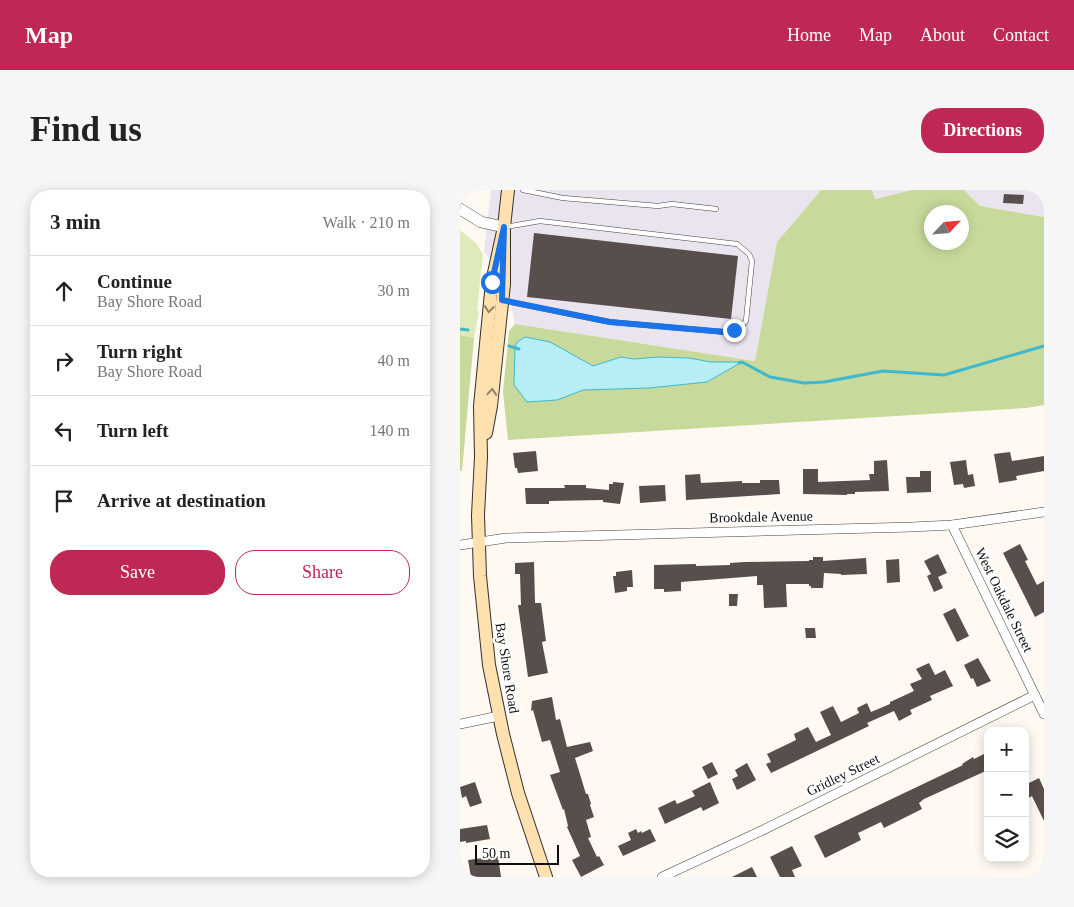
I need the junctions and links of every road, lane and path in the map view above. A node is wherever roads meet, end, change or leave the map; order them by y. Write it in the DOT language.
graph roads {
  1 [pos="508,190"];
  2 [pos="523,190"];
  3 [pos="460,209"];
  4 [pos="716,209"];
  5 [pos="504,227"];
  6 [pos="502,300"];
  7 [pos="481,458"];
  8 [pos="1044,512"];
  9 [pos="952,525"];
  10 [pos="479,542"];
  11 [pos="460,545"];
  12 [pos="1035,695"];
  13 [pos="1044,714"];
  14 [pos="499,716"];
  15 [pos="460,724"];
  16 [pos="546,877"];
  17 [pos="662,877"];
  1 -- 5 [label="main road, Bay Shore Road"];
  2 -- 4 [label="lane"];
  3 -- 5 [label="street"];
  5 -- 6 [label="main road, Bay Shore Road"];
  5 -- 6 [label="lane"];
  5 -- 7 [label="main road, Bay Shore Road, one-way"];
  7 -- 6 [label="main road, Bay Shore Road, one-way"];
  7 -- 10 [label="main road, Bay Shore Road"];
  8 -- 9 [label="street, Brookdale Avenue"];
  9 -- 10 [label="street, Brookdale Avenue"];
  9 -- 12 [label="street, West Oakdale Street"];
  10 -- 11 [label="street, Brookdale Avenue"];
  10 -- 14 [label="main road, Bay Shore Road"];
  12 -- 13 [label="street, West Oakdale Street"];
  12 -- 17 [label="street, Gridley Street"];
  14 -- 15 [label="street"];
  14 -- 16 [label="main road, Bay Shore Road"];
}
